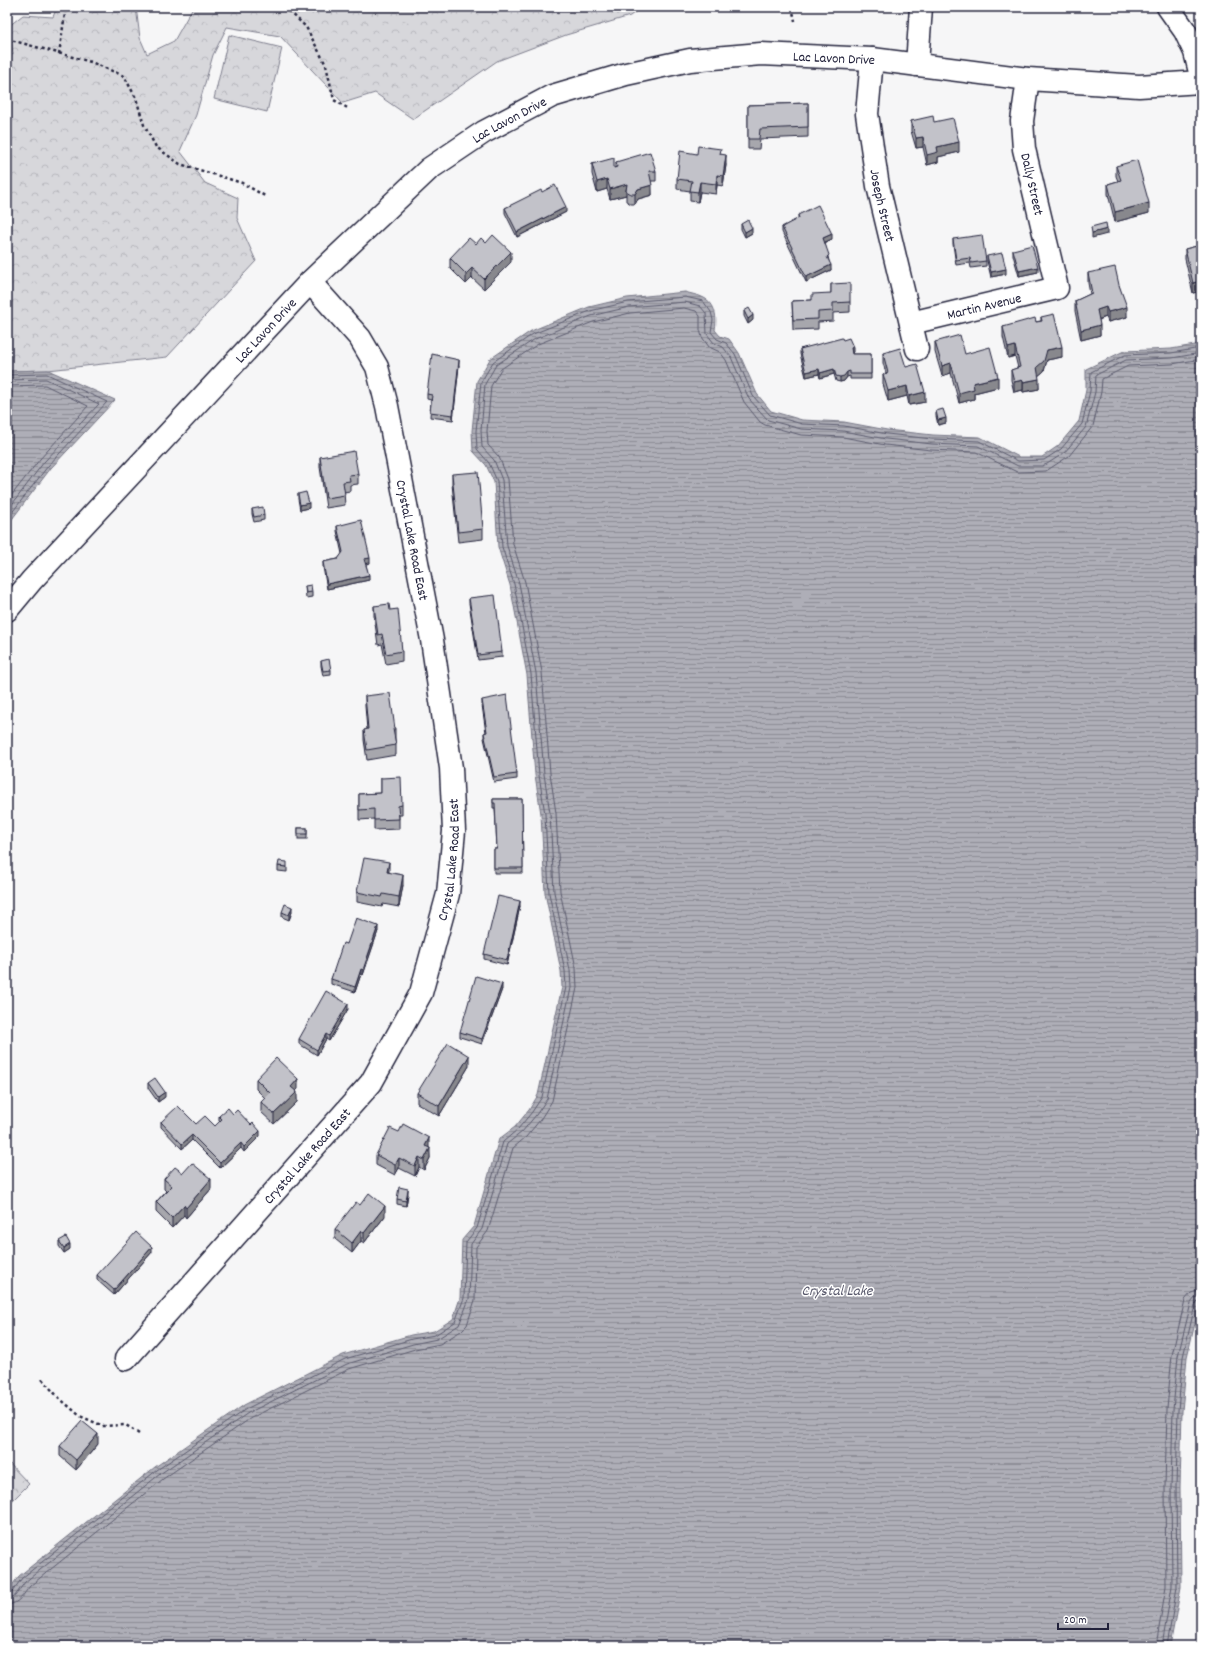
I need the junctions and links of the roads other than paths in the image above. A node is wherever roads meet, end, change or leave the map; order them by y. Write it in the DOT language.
graph roads {
  1 [pos="920,7"];
  2 [pos="1168,7"];
  3 [pos="872,59"];
  4 [pos="917,65"];
  5 [pos="1201,76"];
  6 [pos="1028,79"];
  7 [pos="1201,82"];
  8 [pos="310,282"];
  9 [pos="1057,288"];
  10 [pos="911,324"];
  11 [pos="917,349"];
  12 [pos="7,610"];
  13 [pos="126,1359"];
  1 -- 4 [label="street"];
  2 -- 5 [label="street"];
  3 -- 4 [label="street, Lac Lavon Drive"];
  3 -- 8 [label="street, Lac Lavon Drive"];
  3 -- 10 [label="street, Joseph Street"];
  4 -- 6 [label="street, Lac Lavon Drive"];
  6 -- 7 [label="street, Lac Lavon Drive"];
  6 -- 9 [label="street, Dally Street"];
  8 -- 12 [label="street, Lac Lavon Drive"];
  8 -- 13 [label="street, Crystal Lake Road East"];
  9 -- 10 [label="street, Martin Avenue"];
  10 -- 11 [label="street, Joseph Street"];
}
